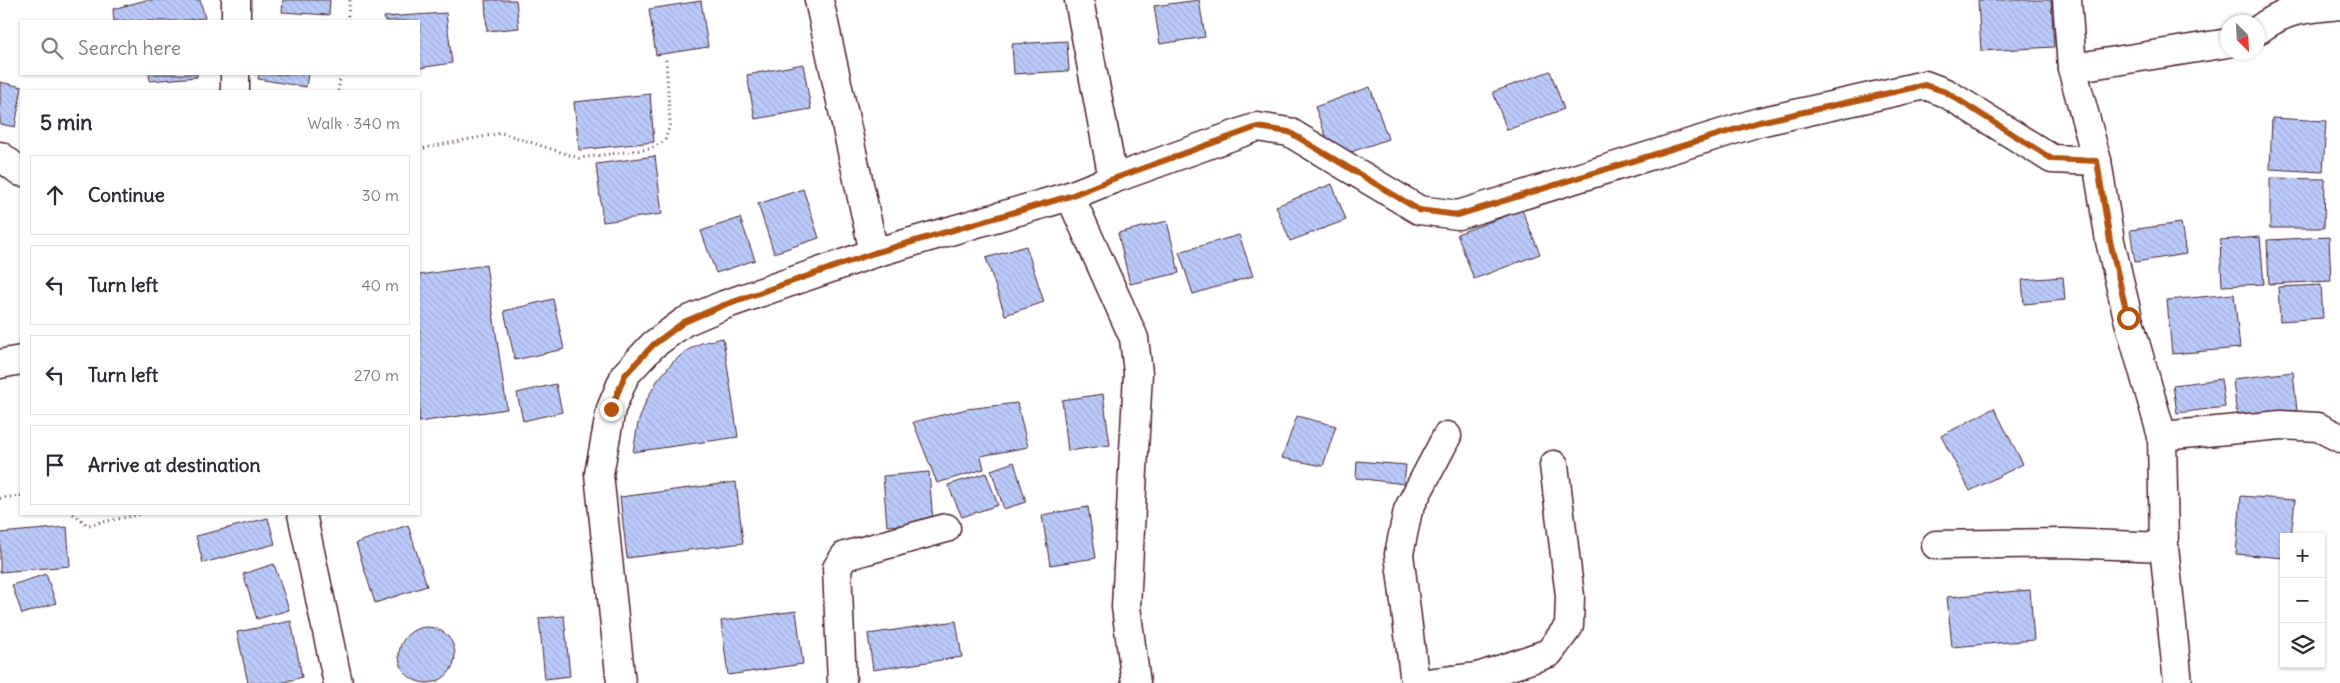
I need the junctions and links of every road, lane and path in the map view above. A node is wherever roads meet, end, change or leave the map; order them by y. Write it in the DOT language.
graph roads {
  1 [pos="236,0"];
  2 [pos="350,0"];
  3 [pos="819,0"];
  4 [pos="1079,0"];
  5 [pos="2067,0"];
  6 [pos="2340,5"];
  7 [pos="236,20"];
  8 [pos="347,20"];
  9 [pos="2265,25"];
  10 [pos="2220,44"];
  11 [pos="666,59"];
  12 [pos="2072,68"];
  13 [pos="236,75"];
  14 [pos="341,75"];
  15 [pos="235,90"];
  16 [pos="338,90"];
  17 [pos="420,149"];
  18 [pos="0,156"];
  19 [pos="2097,161"];
  20 [pos="20,171"];
  21 [pos="1113,179"];
  22 [pos="1070,196"];
  23 [pos="874,253"];
  24 [pos="20,360"];
  25 [pos="0,364"];
  26 [pos="1447,436"];
  27 [pos="2162,436"];
  28 [pos="2340,438"];
  29 [pos="1554,465"];
  30 [pos="20,496"];
  31 [pos="0,498"];
  32 [pos="74,515"];
  33 [pos="137,515"];
  34 [pos="302,515"];
  35 [pos="946,528"];
  36 [pos="1936,545"];
  37 [pos="2164,548"];
  38 [pos="1483,680"];
  39 [pos="338,683"];
  40 [pos="621,683"];
  41 [pos="842,683"];
  42 [pos="1136,683"];
  43 [pos="1414,683"];
  44 [pos="1428,683"];
  45 [pos="2178,683"];
  1 -- 7 [label="street"];
  2 -- 8 [label="path"];
  3 -- 23 [label="street"];
  4 -- 21 [label="street"];
  5 -- 12 [label="street"];
  6 -- 9 [label="street"];
  10 -- 12 [label="street"];
  11 -- 17 [label="path"];
  12 -- 19 [label="street"];
  13 -- 15 [label="street"];
  14 -- 16 [label="path"];
  18 -- 20 [label="street"];
  19 -- 21 [label="street"];
  19 -- 27 [label="street"];
  21 -- 22 [label="street"];
  22 -- 23 [label="street"];
  22 -- 42 [label="street"];
  23 -- 40 [label="street"];
  24 -- 25 [label="street"];
  26 -- 43 [label="street"];
  27 -- 28 [label="street"];
  27 -- 37 [label="street"];
  29 -- 38 [label="street"];
  30 -- 31 [label="path"];
  32 -- 33 [label="path"];
  34 -- 39 [label="street"];
  35 -- 41 [label="street"];
  36 -- 37 [label="street"];
  37 -- 45 [label="street"];
  38 -- 44 [label="street"];
}
